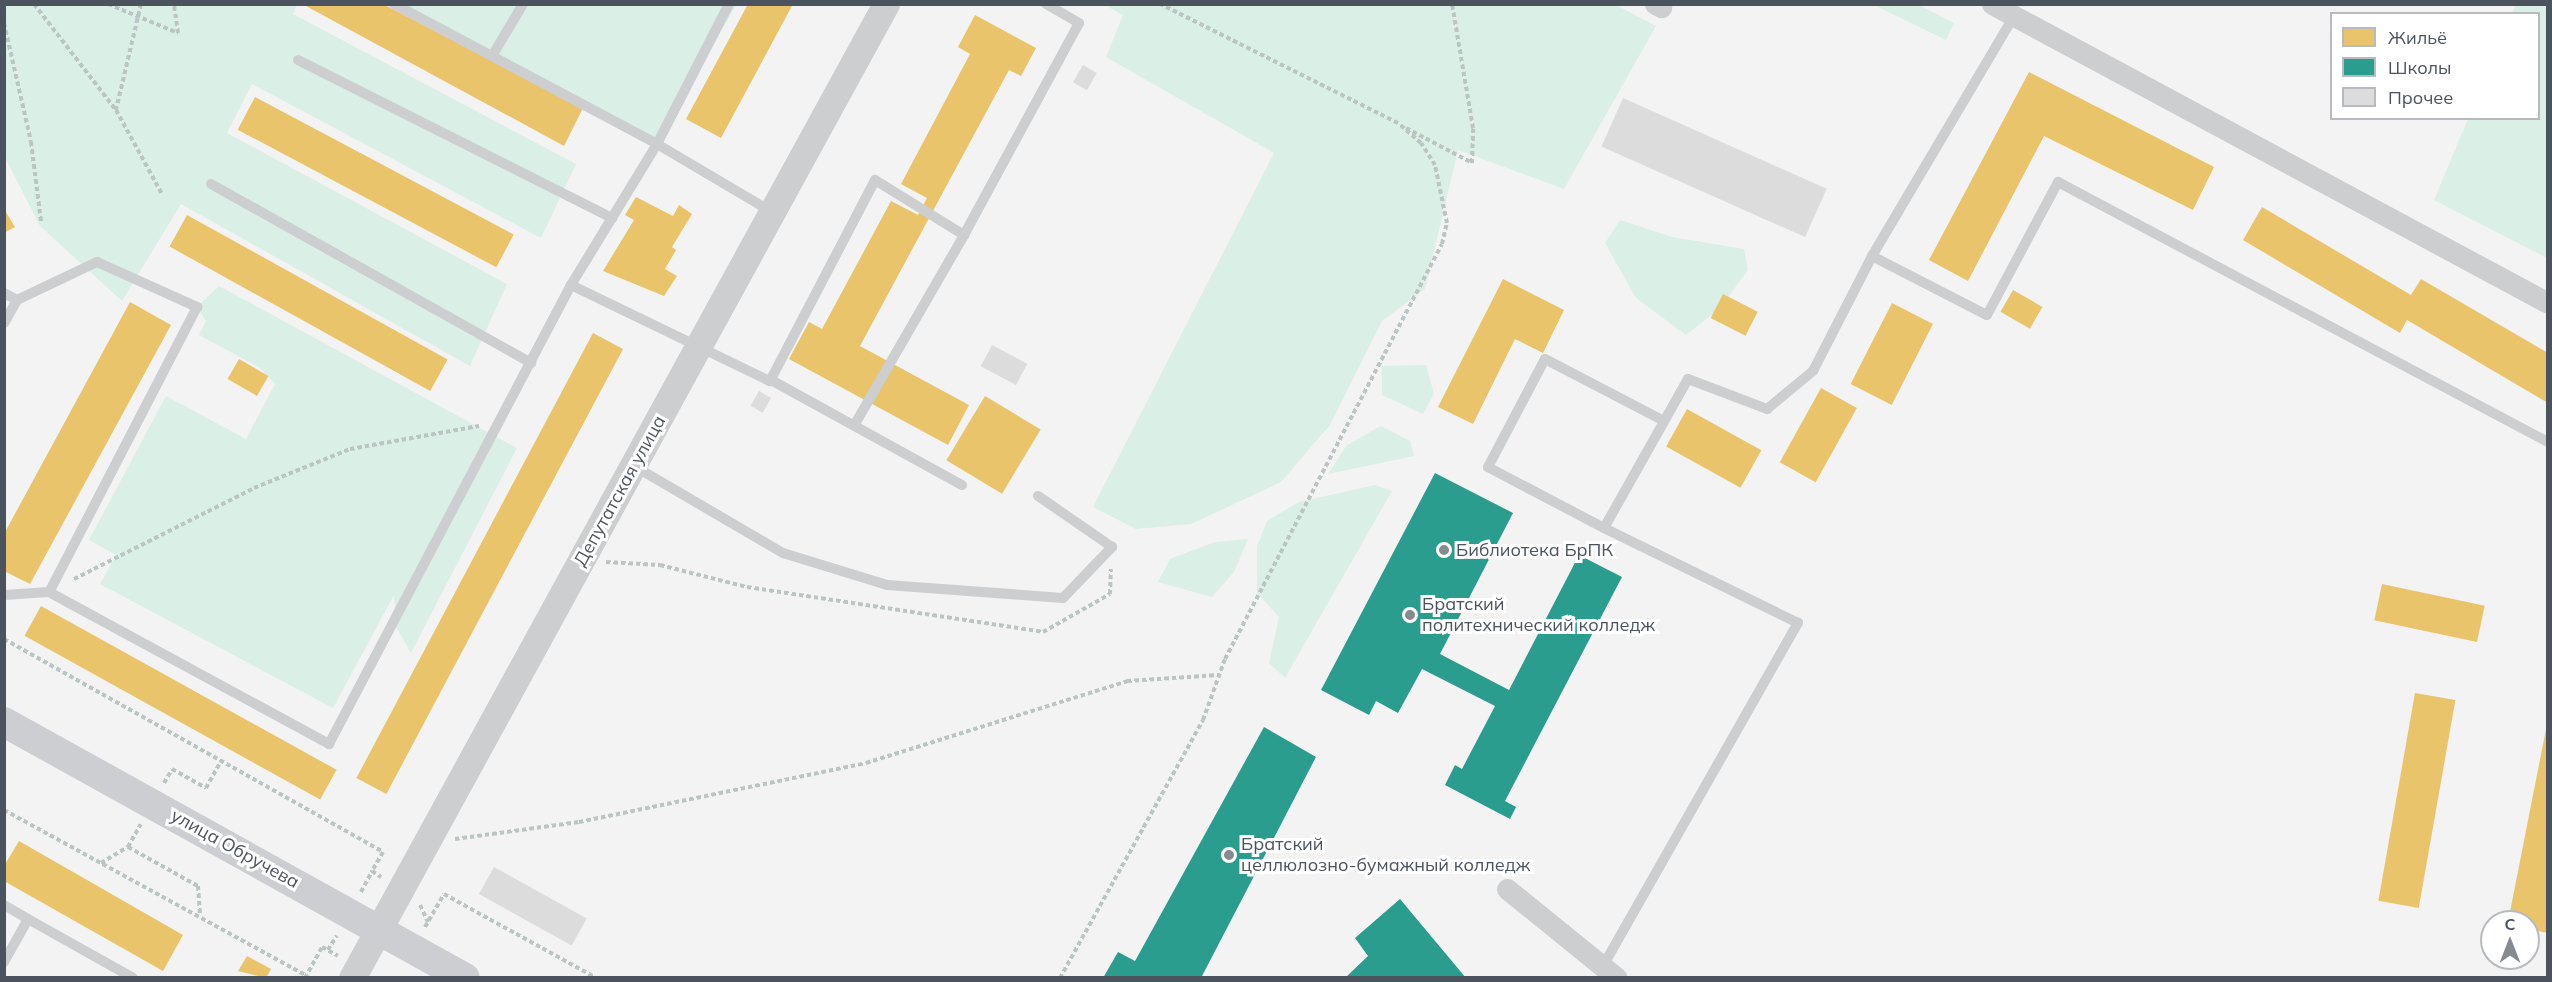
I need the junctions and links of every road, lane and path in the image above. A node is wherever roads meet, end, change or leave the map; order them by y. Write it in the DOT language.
graph roads {
  1 [pos="34,4"];
  2 [pos="108,4"];
  3 [pos="141,4"];
  4 [pos="174,4"];
  5 [pos="394,4"];
  6 [pos="523,4"];
  7 [pos="729,4"];
  8 [pos="886,4"];
  9 [pos="1046,4"];
  10 [pos="1160,4"];
  11 [pos="1452,4"];
  12 [pos="1992,4"];
  13 [pos="2014,16"];
  14 [pos="138,17"];
  15 [pos="4,23"];
  16 [pos="492,56"];
  17 [pos="298,60"];
  18 [pos="116,110"];
  19 [pos="1398,123"];
  20 [pos="657,144"];
  21 [pos="211,184"];
  22 [pos="162,194"];
  23 [pos="773,213"];
  24 [pos="612,218"];
  25 [pos="41,221"];
  26 [pos="964,235"];
  27 [pos="1872,256"];
  28 [pos="571,285"];
  29 [pos="4,293"];
  30 [pos="17,300"];
  31 [pos="2547,303"];
  32 [pos="4,323"];
  33 [pos="698,350"];
  34 [pos="531,363"];
  35 [pos="771,380"];
  36 [pos="1664,421"];
  37 [pos="855,424"];
  38 [pos="486,425"];
  39 [pos="2547,442"];
  40 [pos="634,466"];
  41 [pos="962,485"];
  42 [pos="1038,496"];
  43 [pos="1604,528"];
  44 [pos="49,592"];
  45 [pos="4,595"];
  46 [pos="4,639"];
  47 [pos="1219,675"];
  48 [pos="4,722"];
  49 [pos="4,810"];
  50 [pos="424,844"];
  51 [pos="101,863"];
  52 [pos="372,872"];
  53 [pos="1507,889"];
  54 [pos="4,905"];
  55 [pos="200,917"];
  56 [pos="28,919"];
  57 [pos="379,928"];
  58 [pos="414,948"];
  59 [pos="4,962"];
  60 [pos="1610,972"];
  61 [pos="306,975"];
  62 [pos="133,978"];
  63 [pos="352,978"];
  64 [pos="465,978"];
  65 [pos="596,978"];
  66 [pos="1060,978"];
  1 -- 18 [label="path"];
  2 -- 14 [label="path"];
  3 -- 14 [label="path"];
  4 -- 14 [label="path"];
  5 -- 16 [label="lane"];
  6 -- 16 [label="lane"];
  7 -- 20 [label="lane"];
  8 -- 23 [label="street, Депутатская улица"];
  9 -- 26 [label="lane"];
  10 -- 19 [label="path"];
  11 -- 19 [label="path"];
  12 -- 13 [label="street"];
  13 -- 27 [label="lane"];
  13 -- 31 [label="street"];
  14 -- 18 [label="path"];
  15 -- 25 [label="path"];
  16 -- 20 [label="lane"];
  17 -- 24 [label="lane"];
  18 -- 22 [label="path"];
  19 -- 47 [label="path"];
  20 -- 23 [label="lane"];
  20 -- 24 [label="lane"];
  21 -- 34 [label="lane"];
  23 -- 33 [label="street, Депутатская улица"];
  24 -- 28 [label="lane"];
  26 -- 35 [label="lane"];
  26 -- 37 [label="lane"];
  27 -- 36 [label="lane"];
  27 -- 39 [label="lane"];
  28 -- 33 [label="lane"];
  28 -- 34 [label="lane"];
  29 -- 30 [label="lane"];
  30 -- 32 [label="lane"];
  30 -- 44 [label="lane"];
  33 -- 35 [label="lane"];
  33 -- 40 [label="street, Депутатская улица"];
  34 -- 44 [label="lane"];
  35 -- 37 [label="lane"];
  36 -- 43 [label="lane"];
  36 -- 43 [label="lane"];
  37 -- 41 [label="lane"];
  38 -- 44 [label="path"];
  40 -- 42 [label="lane"];
  40 -- 50 [label="street, Депутатская улица"];
  43 -- 60 [label="lane"];
  44 -- 45 [label="lane"];
  46 -- 52 [label="path"];
  47 -- 50 [label="path"];
  47 -- 66 [label="path"];
  48 -- 57 [label="main road, улица Обручева"];
  49 -- 51 [label="path"];
  50 -- 57 [label="street, Депутатская улица"];
  51 -- 55 [label="path"];
  51 -- 55 [label="path"];
  53 -- 60 [label="street"];
  54 -- 56 [label="lane"];
  55 -- 61 [label="path"];
  56 -- 59 [label="lane"];
  56 -- 62 [label="lane"];
  57 -- 58 [label="main road, улица Обручева"];
  57 -- 63 [label="street, Депутатская улица"];
  58 -- 64 [label="main road, улица Обручева"];
  58 -- 65 [label="path"];
}
